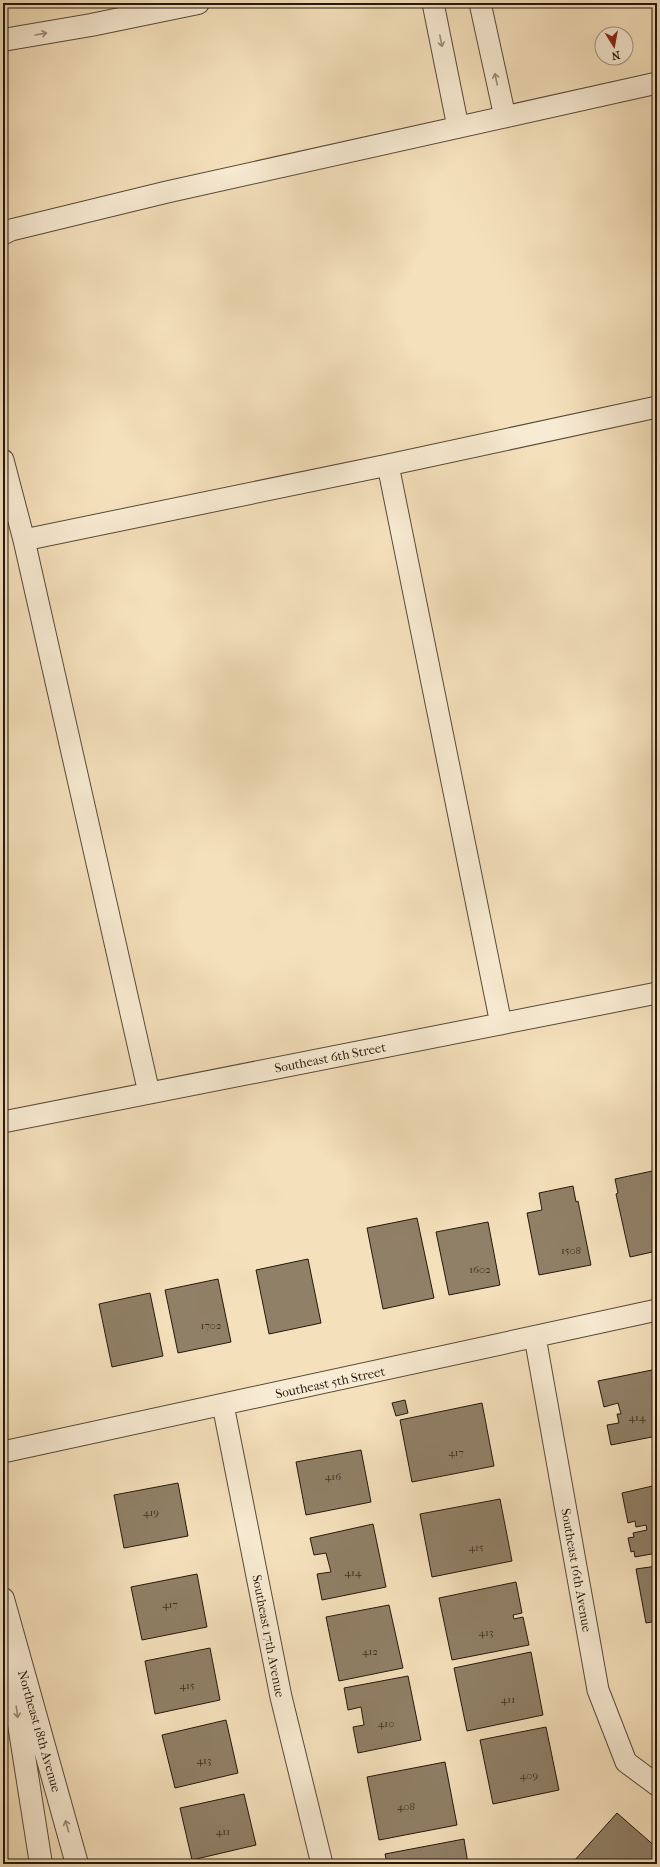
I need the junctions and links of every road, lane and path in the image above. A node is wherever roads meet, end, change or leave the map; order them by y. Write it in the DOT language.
graph roads {
  1 [pos="198,3"];
  2 [pos="433,3"];
  3 [pos="480,3"];
  4 [pos="3,40"];
  5 [pos="657,83"];
  6 [pos="505,117"];
  7 [pos="458,127"];
  8 [pos="3,234"];
  9 [pos="657,407"];
  10 [pos="3,460"];
  11 [pos="388,465"];
  12 [pos="24,540"];
  13 [pos="657,993"];
  14 [pos="501,1024"];
  15 [pos="149,1093"];
  16 [pos="3,1122"];
  17 [pos="657,1310"];
  18 [pos="535,1336"];
  19 [pos="223,1405"];
  20 [pos="3,1452"];
  21 [pos="3,1599"];
  22 [pos="3,1618"];
  23 [pos="657,1784"];
  24 [pos="41,1864"];
  25 [pos="77,1864"];
  26 [pos="322,1864"];
  4 -- 1 [label="street, one-way"];
  2 -- 7 [label="street, one-way"];
  6 -- 3 [label="street, one-way"];
  5 -- 6 [label="street"];
  6 -- 7 [label="street"];
  7 -- 8 [label="street"];
  9 -- 11 [label="street"];
  10 -- 12 [label="street"];
  11 -- 12 [label="street"];
  11 -- 14 [label="street"];
  12 -- 15 [label="street"];
  13 -- 14 [label="street, Southeast 6th Street"];
  14 -- 15 [label="street, Southeast 6th Street"];
  15 -- 16 [label="street, Southeast 6th Street"];
  17 -- 18 [label="street, Southeast 5th Street"];
  18 -- 19 [label="street, Southeast 5th Street"];
  18 -- 23 [label="street, Southeast 16th Avenue"];
  19 -- 20 [label="street, Southeast 5th Street"];
  19 -- 26 [label="street, Southeast 17th Avenue"];
  25 -- 21 [label="street, Northeast 18th Avenue, one-way"];
  22 -- 24 [label="street, Northeast 18th Avenue, one-way"];
}
